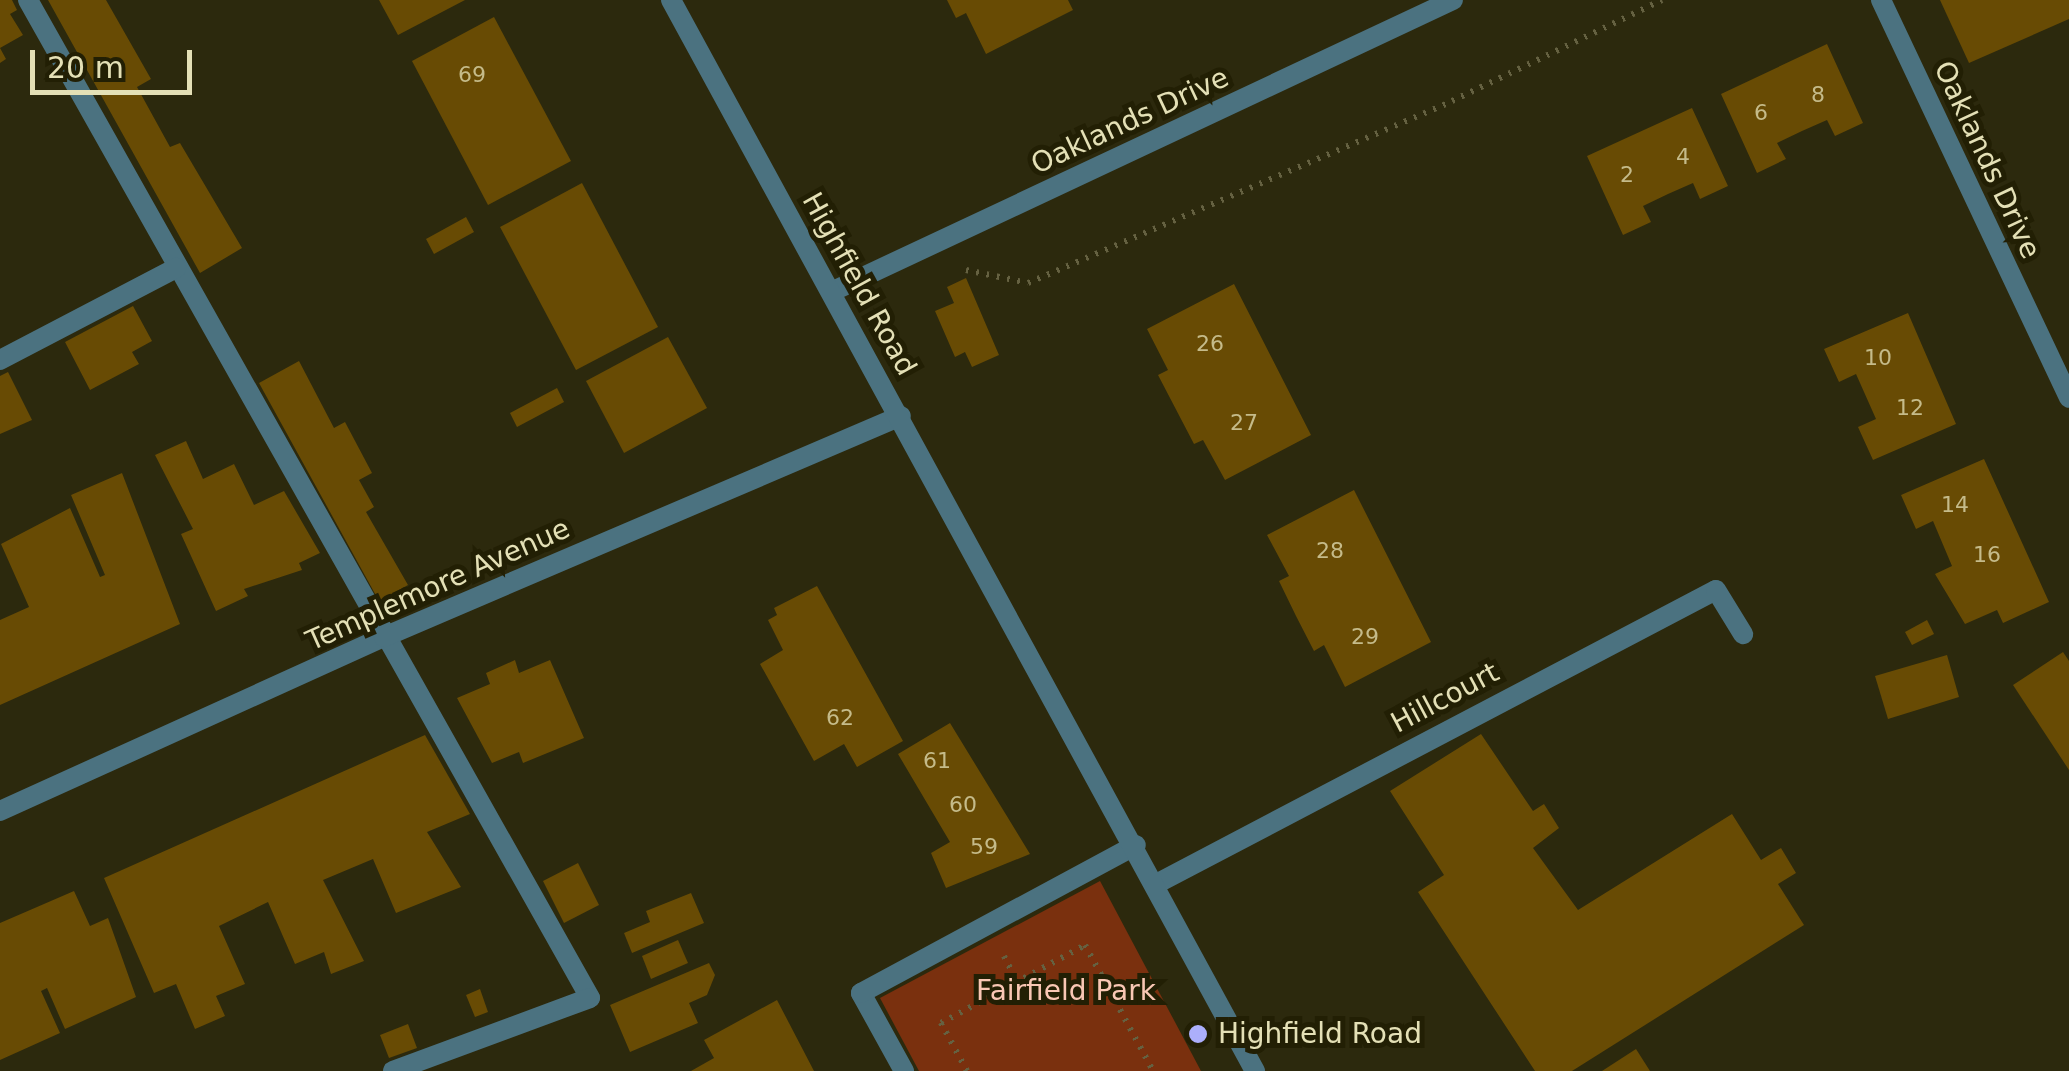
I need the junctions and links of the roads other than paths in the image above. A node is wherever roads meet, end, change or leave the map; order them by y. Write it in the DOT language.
graph roads {
  1 [pos="28,0"];
  2 [pos="671,0"];
  3 [pos="1452,0"];
  4 [pos="1881,0"];
  5 [pos="176,268"];
  6 [pos="831,292"];
  7 [pos="0,360"];
  8 [pos="2069,398"];
  9 [pos="901,416"];
  10 [pos="1742,634"];
  11 [pos="384,637"];
  12 [pos="0,812"];
  13 [pos="1136,845"];
  14 [pos="1156,884"];
  15 [pos="393,1071"];
  16 [pos="904,1071"];
  17 [pos="1254,1071"];
  1 -- 5 [label="street"];
  2 -- 6 [label="street, Highfield Road"];
  3 -- 6 [label="street, Oaklands Drive"];
  4 -- 8 [label="street, Oaklands Drive"];
  5 -- 7 [label="street"];
  5 -- 11 [label="street"];
  6 -- 9 [label="street, Highfield Road"];
  9 -- 11 [label="street, Templemore Avenue"];
  9 -- 13 [label="street, Highfield Road"];
  10 -- 14 [label="street, Hillcourt"];
  11 -- 12 [label="street, Templemore Avenue"];
  11 -- 15 [label="street"];
  13 -- 14 [label="street, Highfield Road"];
  13 -- 16 [label="street"];
  14 -- 17 [label="street, Highfield Road"];
}
